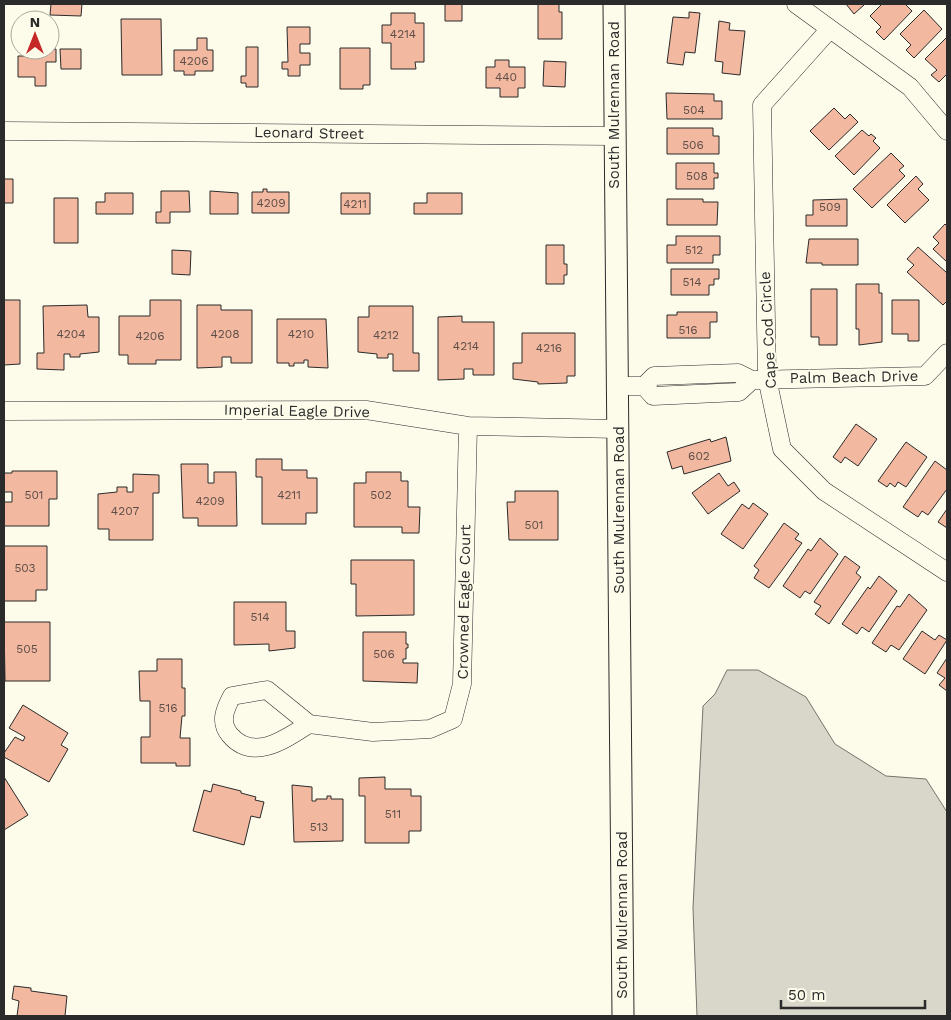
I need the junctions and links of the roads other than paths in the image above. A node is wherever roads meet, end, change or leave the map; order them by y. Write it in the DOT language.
graph roads {
  1 [pos="614,4"];
  2 [pos="796,4"];
  3 [pos="830,30"];
  4 [pos="947,130"];
  5 [pos="4,131"];
  6 [pos="614,136"];
  7 [pos="947,353"];
  8 [pos="759,379"];
  9 [pos="618,386"];
  10 [pos="4,410"];
  11 [pos="468,426"];
  12 [pos="618,429"];
  13 [pos="947,572"];
  14 [pos="309,724"];
  15 [pos="623,1016"];
  1 -- 6 [label="street, South Mulrennan Road"];
  2 -- 3 [label="street"];
  3 -- 4 [label="street"];
  3 -- 8 [label="street, Cape Cod Circle"];
  5 -- 6 [label="street, Leonard Street"];
  6 -- 9 [label="street, South Mulrennan Road"];
  7 -- 8 [label="street, Palm Beach Drive"];
  8 -- 9 [label="street"];
  8 -- 13 [label="street, Cape Cod Circle"];
  9 -- 12 [label="street, South Mulrennan Road"];
  10 -- 11 [label="street, Imperial Eagle Drive"];
  11 -- 12 [label="street, Imperial Eagle Drive"];
  11 -- 14 [label="street, Crowned Eagle Court"];
  12 -- 15 [label="street, South Mulrennan Road"];
  14 -- 14 [label="street"];
}
